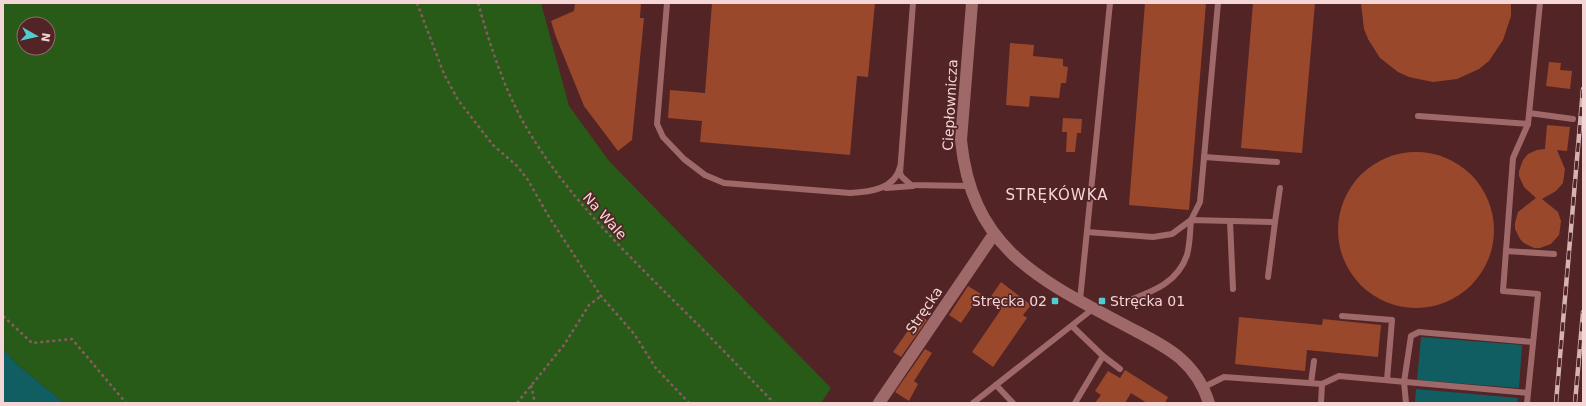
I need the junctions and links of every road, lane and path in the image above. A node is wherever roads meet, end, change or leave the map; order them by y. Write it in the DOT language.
graph roads {
  1 [pos="417,3"];
  2 [pos="478,3"];
  3 [pos="667,3"];
  4 [pos="913,3"];
  5 [pos="972,3"];
  6 [pos="1110,3"];
  7 [pos="1218,3"];
  8 [pos="1540,3"];
  9 [pos="1529,113"];
  10 [pos="1418,116"];
  11 [pos="1573,119"];
  12 [pos="1528,124"];
  13 [pos="1204,157"];
  14 [pos="1277,162"];
  15 [pos="900,167"];
  16 [pos="914,185"];
  17 [pos="969,186"];
  18 [pos="880,188"];
  19 [pos="1280,188"];
  20 [pos="1191,220"];
  21 [pos="1230,221"];
  22 [pos="1275,222"];
  23 [pos="1087,232"];
  24 [pos="994,234"];
  25 [pos="1506,251"];
  26 [pos="1554,254"];
  27 [pos="1268,277"];
  28 [pos="1233,289"];
  29 [pos="601,296"];
  30 [pos="1080,300"];
  31 [pos="1130,300"];
  32 [pos="1094,308"];
  33 [pos="3,316"];
  34 [pos="1342,316"];
  35 [pos="1072,326"];
  36 [pos="1533,342"];
  37 [pos="1103,356"];
  38 [pos="1314,361"];
  39 [pos="1120,369"];
  40 [pos="1387,380"];
  41 [pos="1404,382"];
  42 [pos="1311,383"];
  43 [pos="1322,384"];
  44 [pos="531,385"];
  45 [pos="996,385"];
  46 [pos="1204,386"];
  47 [pos="1528,393"];
  48 [pos="126,403"];
  49 [pos="517,403"];
  50 [pos="535,403"];
  51 [pos="689,403"];
  52 [pos="774,403"];
  53 [pos="879,403"];
  54 [pos="973,403"];
  55 [pos="1013,403"];
  56 [pos="1075,403"];
  57 [pos="1209,403"];
  58 [pos="1321,403"];
  59 [pos="1406,403"];
  60 [pos="1527,403"];
  1 -- 29 [label="path"];
  2 -- 52 [label="path, Na Wale"];
  3 -- 18 [label="lane"];
  4 -- 15 [label="lane"];
  5 -- 17 [label="street, Ciepłownicza"];
  6 -- 23 [label="lane"];
  7 -- 13 [label="lane"];
  8 -- 9 [label="lane"];
  9 -- 11 [label="lane"];
  9 -- 12 [label="lane"];
  10 -- 12 [label="lane"];
  12 -- 25 [label="lane"];
  13 -- 14 [label="lane"];
  13 -- 20 [label="lane"];
  15 -- 16 [label="lane"];
  15 -- 18 [label="lane"];
  16 -- 17 [label="lane"];
  16 -- 18 [label="lane"];
  17 -- 24 [label="street, Ciepłownicza"];
  19 -- 22 [label="lane"];
  20 -- 21 [label="lane"];
  20 -- 23 [label="lane"];
  20 -- 31 [label="lane"];
  21 -- 22 [label="lane"];
  21 -- 28 [label="lane"];
  22 -- 27 [label="lane"];
  23 -- 30 [label="lane"];
  24 -- 30 [label="street, Ciepłownicza"];
  24 -- 53 [label="street, Stręcka"];
  25 -- 26 [label="lane"];
  25 -- 36 [label="lane"];
  29 -- 44 [label="path"];
  29 -- 51 [label="path"];
  30 -- 32 [label="street, Ciepłownicza"];
  32 -- 35 [label="lane"];
  32 -- 46 [label="street, Ciepłownicza"];
  33 -- 48 [label="path"];
  34 -- 40 [label="lane"];
  35 -- 37 [label="lane"];
  35 -- 45 [label="lane"];
  36 -- 41 [label="lane"];
  36 -- 47 [label="lane"];
  37 -- 39 [label="lane"];
  37 -- 56 [label="lane"];
  38 -- 42 [label="lane"];
  40 -- 41 [label="lane"];
  40 -- 43 [label="lane"];
  41 -- 47 [label="lane"];
  41 -- 59 [label="lane"];
  42 -- 43 [label="lane"];
  42 -- 46 [label="lane"];
  43 -- 58 [label="lane"];
  44 -- 49 [label="path"];
  44 -- 50 [label="path"];
  45 -- 54 [label="lane"];
  45 -- 55 [label="lane"];
  46 -- 57 [label="street, Ciepłownicza"];
  47 -- 60 [label="lane"];
}
